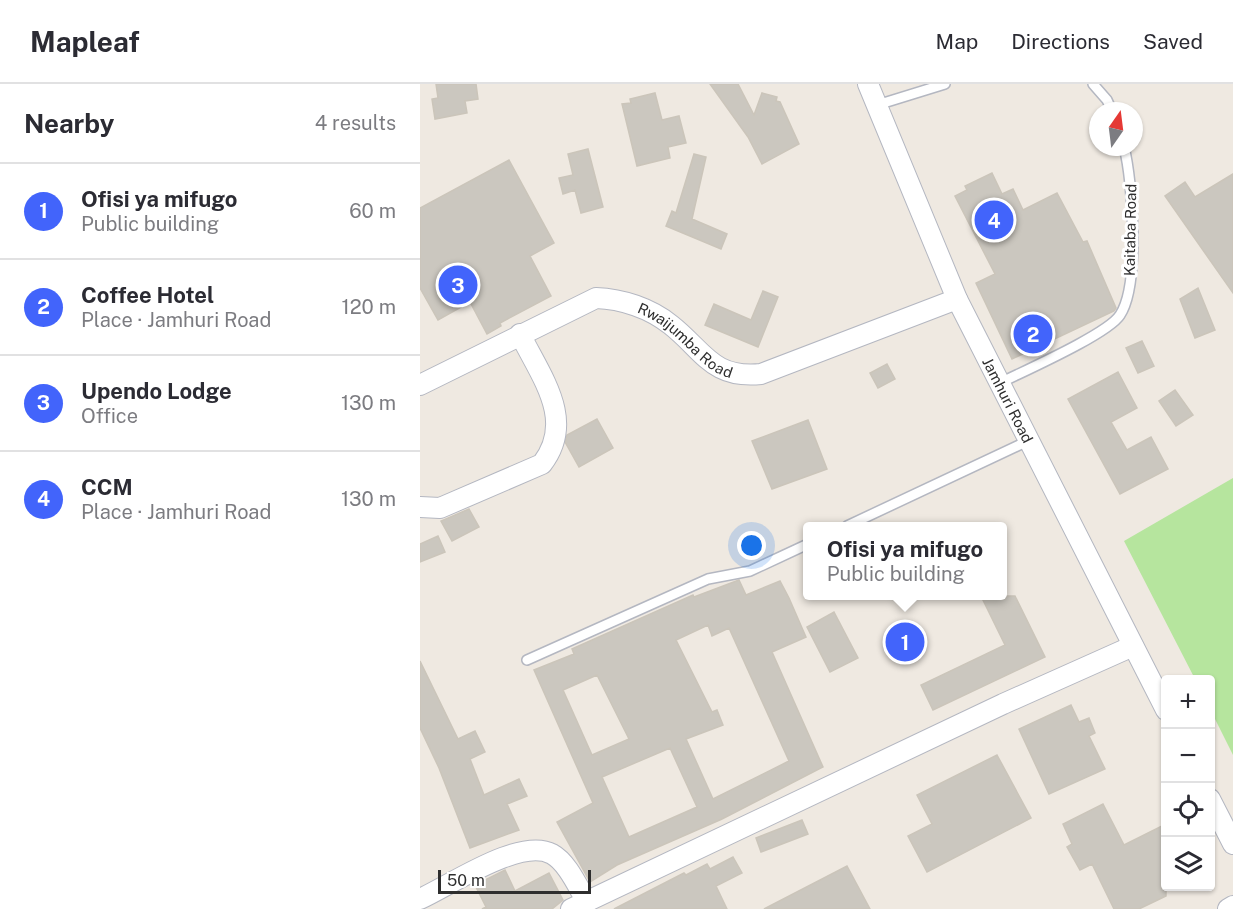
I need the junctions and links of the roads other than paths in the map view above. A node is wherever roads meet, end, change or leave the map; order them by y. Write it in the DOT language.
graph roads {
  1 [pos="868,84"];
  2 [pos="945,84"];
  3 [pos="1093,84"];
  4 [pos="1108,102"];
  5 [pos="877,105"];
  6 [pos="1126,156"];
  7 [pos="957,299"];
  8 [pos="520,334"];
  9 [pos="998,384"];
  10 [pos="420,385"];
  11 [pos="1030,440"];
  12 [pos="420,507"];
  13 [pos="856,522"];
  14 [pos="803,546"];
  15 [pos="1133,646"];
  16 [pos="527,660"];
  17 [pos="1161,701"];
  18 [pos="1215,810"];
  19 [pos="1233,844"];
  20 [pos="420,899"];
  21 [pos="579,905"];
  22 [pos="1233,906"];
  23 [pos="1228,909"];
  1 -- 5 [label="street, Jamhuri Road"];
  2 -- 5 [label="lane"];
  3 -- 4 [label="lane"];
  5 -- 7 [label="street, Jamhuri Road"];
  6 -- 9 [label="lane, Kaitaba Road"];
  7 -- 8 [label="street, Rwaijumba Road"];
  7 -- 9 [label="street, Jamhuri Road"];
  8 -- 10 [label="street, Rwaijumba Road"];
  8 -- 12 [label="street"];
  9 -- 11 [label="street, Jamhuri Road"];
  11 -- 13 [label="lane"];
  11 -- 15 [label="street, Jamhuri Road"];
  14 -- 16 [label="lane"];
  15 -- 17 [label="street, Jamhuri Road"];
  15 -- 21 [label="street"];
  18 -- 19 [label="street"];
  20 -- 21 [label="street"];
  22 -- 23 [label="street"];
}
